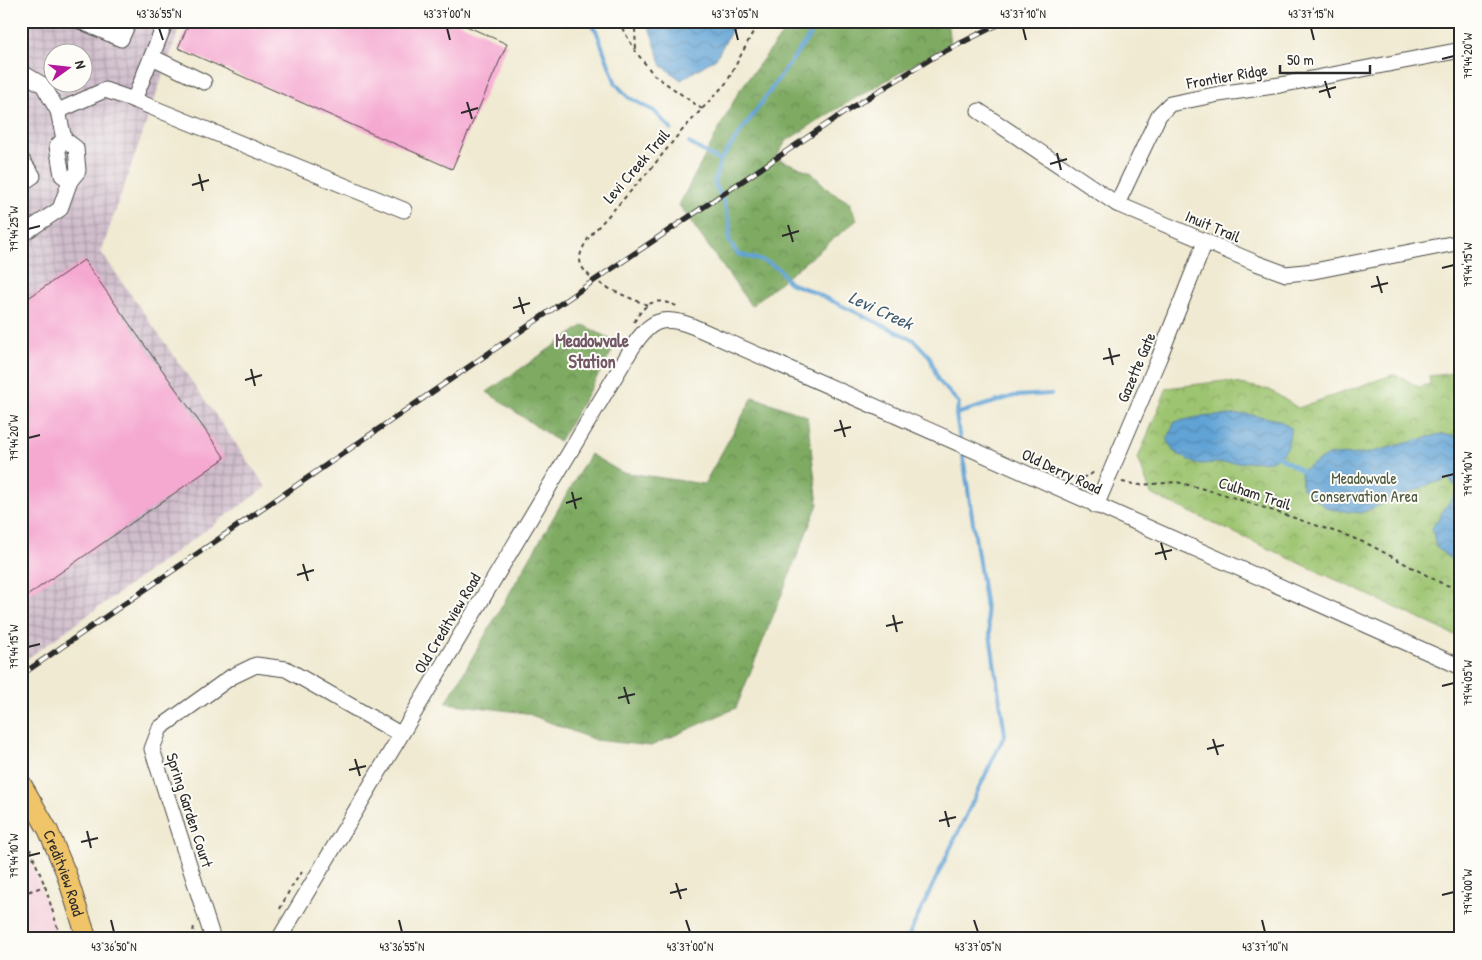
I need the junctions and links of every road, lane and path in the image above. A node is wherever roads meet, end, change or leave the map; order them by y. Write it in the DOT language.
graph roads {
  1 [pos="129,21"];
  2 [pos="166,21"];
  3 [pos="618,21"];
  4 [pos="633,21"];
  5 [pos="760,21"];
  6 [pos="89,23"];
  7 [pos="1461,50"];
  8 [pos="636,52"];
  9 [pos="152,57"];
  10 [pos="21,72"];
  11 [pos="204,82"];
  12 [pos="134,100"];
  13 [pos="702,109"];
  14 [pos="58,111"];
  15 [pos="979,111"];
  16 [pos="21,158"];
  17 [pos="21,184"];
  18 [pos="1117,204"];
  19 [pos="404,210"];
  20 [pos="21,234"];
  21 [pos="1206,242"];
  22 [pos="1461,242"];
  23 [pos="647,305"];
  24 [pos="648,327"];
  25 [pos="1047,467"];
  26 [pos="1094,471"];
  27 [pos="1119,481"];
  28 [pos="1096,506"];
  29 [pos="1461,584"];
  30 [pos="1461,667"];
  31 [pos="400,734"];
  32 [pos="21,783"];
  33 [pos="21,827"];
  34 [pos="45,886"];
  35 [pos="21,894"];
  36 [pos="61,939"];
  37 [pos="87,939"];
  38 [pos="213,939"];
  39 [pos="279,939"];
  1 -- 6 [label="street"];
  2 -- 9 [label="street"];
  3 -- 8 [label="path"];
  4 -- 8 [label="path"];
  5 -- 13 [label="path, Levi Creek Trail"];
  7 -- 18 [label="street, Frontier Ridge"];
  8 -- 13 [label="path"];
  9 -- 11 [label="street"];
  9 -- 12 [label="street"];
  10 -- 14 [label="street"];
  12 -- 14 [label="street"];
  12 -- 19 [label="street"];
  13 -- 23 [label="path, Levi Creek Trail"];
  14 -- 20 [label="street"];
  15 -- 18 [label="street, Inuit Trail"];
  16 -- 17 [label="street"];
  18 -- 21 [label="street, Inuit Trail"];
  21 -- 22 [label="street, Inuit Trail"];
  21 -- 28 [label="street, Gazette Gate"];
  24 -- 28 [label="street, Old Derry Road"];
  24 -- 31 [label="street, Old Creditview Road"];
  25 -- 26 [label="path"];
  27 -- 29 [label="path, Culham Trail"];
  28 -- 30 [label="street, Old Derry Road"];
  31 -- 38 [label="street, Spring Garden Court"];
  31 -- 39 [label="street, Old Creditview Road"];
  32 -- 37 [label="main road, Creditview Road"];
  33 -- 34 [label="path"];
  34 -- 35 [label="path"];
  34 -- 36 [label="path"];
}
